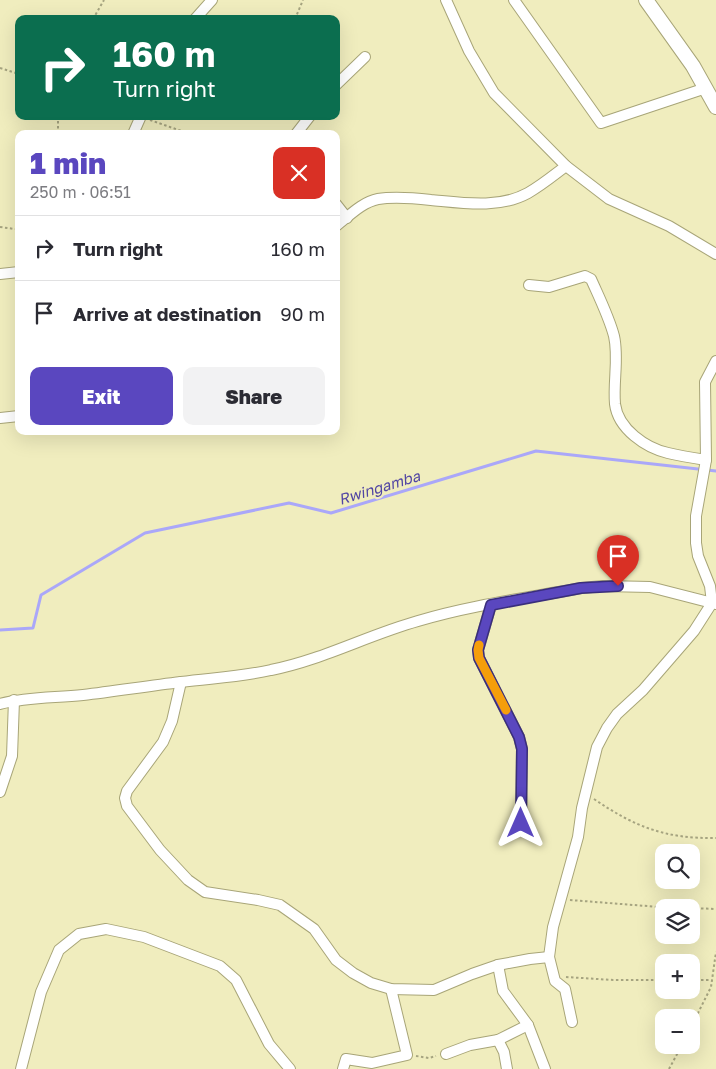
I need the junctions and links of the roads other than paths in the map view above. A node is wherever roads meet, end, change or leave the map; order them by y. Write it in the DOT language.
graph roads {
  1 [pos="212,0"];
  2 [pos="446,0"];
  3 [pos="514,0"];
  4 [pos="646,0"];
  5 [pos="199,15"];
  6 [pos="365,57"];
  7 [pos="340,81"];
  8 [pos="706,88"];
  9 [pos="716,107"];
  10 [pos="307,120"];
  11 [pos="299,130"];
  12 [pos="566,166"];
  13 [pos="340,209"];
  14 [pos="347,218"];
  15 [pos="340,223"];
  16 [pos="716,254"];
  17 [pos="15,272"];
  18 [pos="0,274"];
  19 [pos="529,285"];
  20 [pos="716,362"];
  21 [pos="15,416"];
  22 [pos="0,418"];
  23 [pos="706,460"];
  24 [pos="714,604"];
  25 [pos="491,605"];
  26 [pos="181,682"];
  27 [pos="14,700"];
  28 [pos="0,704"];
  29 [pos="0,792"];
  30 [pos="521,823"];
  31 [pos="549,957"];
  32 [pos="498,965"];
  33 [pos="391,989"];
  34 [pos="572,1022"];
  35 [pos="528,1025"];
  36 [pos="498,1040"];
  37 [pos="446,1054"];
  38 [pos="21,1069"];
  39 [pos="290,1069"];
  40 [pos="343,1069"];
  41 [pos="507,1069"];
  42 [pos="545,1069"];
  1 -- 5 [label="street"];
  2 -- 12 [label="street"];
  3 -- 8 [label="street"];
  4 -- 8 [label="highway"];
  6 -- 7 [label="street"];
  8 -- 9 [label="highway"];
  10 -- 11 [label="street"];
  12 -- 14 [label="street"];
  12 -- 16 [label="street"];
  13 -- 14 [label="street"];
  14 -- 15 [label="street"];
  17 -- 18 [label="street"];
  19 -- 23 [label="street"];
  20 -- 23 [label="street"];
  21 -- 22 [label="street"];
  23 -- 24 [label="street"];
  24 -- 25 [label="street"];
  24 -- 31 [label="street"];
  25 -- 26 [label="street"];
  25 -- 30 [label="street"];
  26 -- 27 [label="street"];
  26 -- 33 [label="street"];
  27 -- 28 [label="street"];
  27 -- 29 [label="street"];
  31 -- 32 [label="street"];
  31 -- 34 [label="street"];
  32 -- 33 [label="street"];
  32 -- 35 [label="street"];
  33 -- 40 [label="street"];
  35 -- 36 [label="street"];
  35 -- 42 [label="street"];
  36 -- 37 [label="street"];
  36 -- 41 [label="street"];
  38 -- 39 [label="street"];
}
